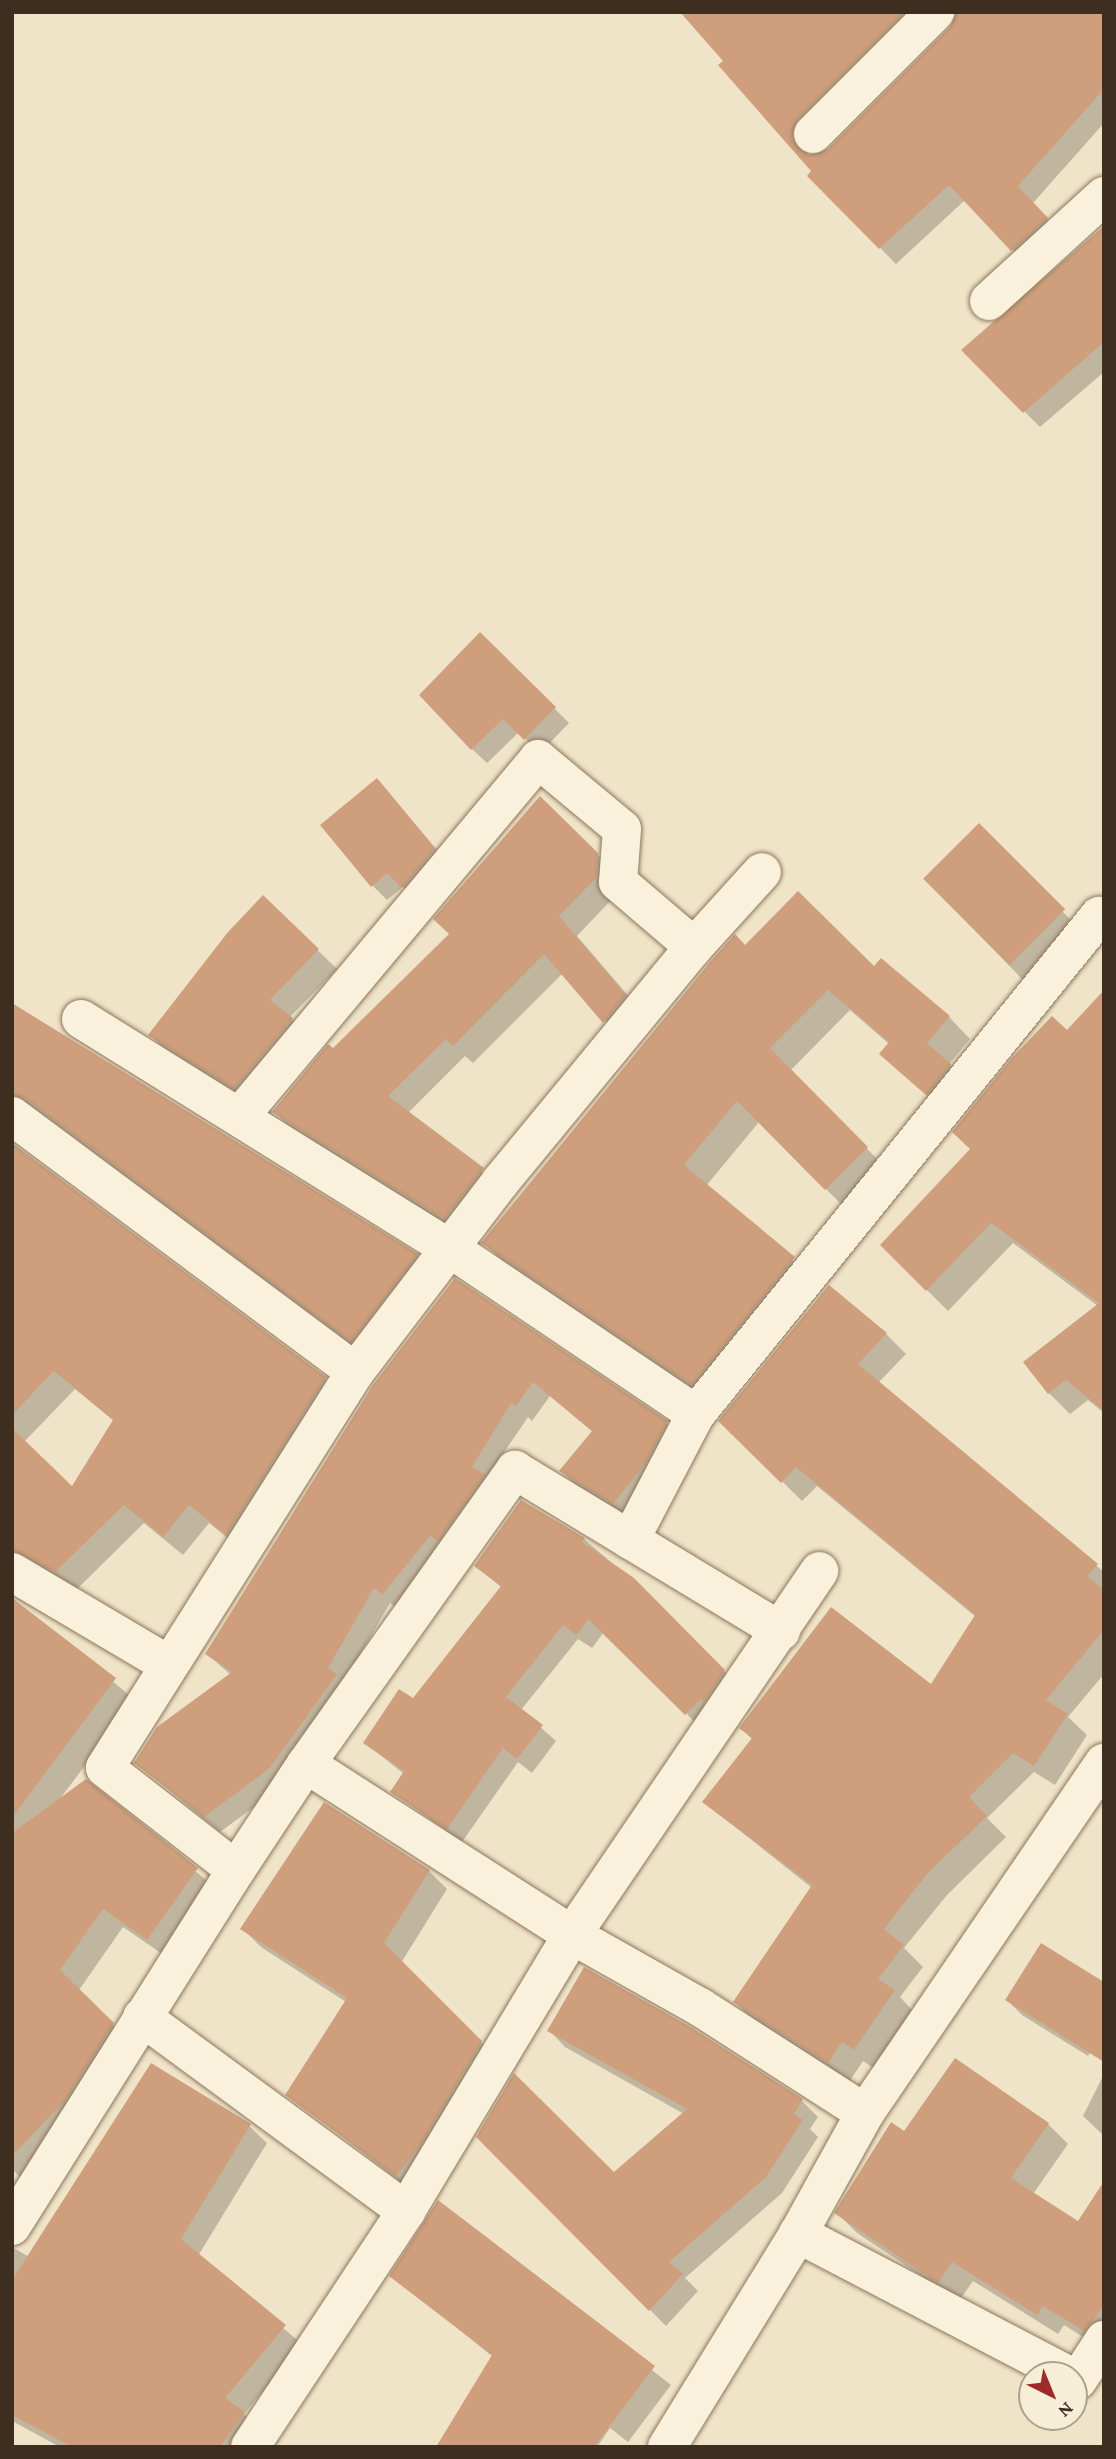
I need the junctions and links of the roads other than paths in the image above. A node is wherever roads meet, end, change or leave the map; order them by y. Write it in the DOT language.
graph roads {
  1 [pos="935,12"];
  2 [pos="813,134"];
  3 [pos="1104,196"];
  4 [pos="989,301"];
  5 [pos="762,872"];
  6 [pos="1099,916"];
  7 [pos="694,947"];
  8 [pos="81,1019"];
  9 [pos="12,1116"];
  10 [pos="240,1116"];
  11 [pos="448,1247"];
  12 [pos="355,1372"];
  13 [pos="696,1414"];
  14 [pos="630,1540"];
  15 [pos="819,1571"];
  16 [pos="12,1572"];
  17 [pos="780,1631"];
  18 [pos="169,1665"];
  19 [pos="306,1763"];
  20 [pos="1104,1763"];
  21 [pos="236,1870"];
  22 [pos="572,1935"];
  23 [pos="142,2017"];
  24 [pos="865,2112"];
  25 [pos="406,2211"];
  26 [pos="12,2225"];
  27 [pos="798,2234"];
  28 [pos="1104,2340"];
  29 [pos="1041,2361"];
  30 [pos="1088,2369"];
  31 [pos="250,2447"];
  32 [pos="667,2447"];
  1 -- 2 [label="street"];
  3 -- 4 [label="street"];
  5 -- 7 [label="street"];
  6 -- 13 [label="street"];
  7 -- 10 [label="street"];
  7 -- 11 [label="street"];
  8 -- 10 [label="street"];
  9 -- 12 [label="street"];
  10 -- 11 [label="street"];
  11 -- 12 [label="street"];
  11 -- 13 [label="street"];
  12 -- 18 [label="street"];
  13 -- 14 [label="street"];
  14 -- 17 [label="street"];
  14 -- 19 [label="street"];
  15 -- 17 [label="street"];
  16 -- 18 [label="street"];
  17 -- 22 [label="street"];
  18 -- 21 [label="street"];
  19 -- 21 [label="street"];
  19 -- 22 [label="street"];
  20 -- 24 [label="street"];
  21 -- 23 [label="street"];
  22 -- 24 [label="street"];
  22 -- 25 [label="street"];
  23 -- 25 [label="street"];
  23 -- 26 [label="street"];
  24 -- 27 [label="street"];
  25 -- 31 [label="street"];
  27 -- 29 [label="street"];
  27 -- 32 [label="street"];
  28 -- 30 [label="street"];
}
